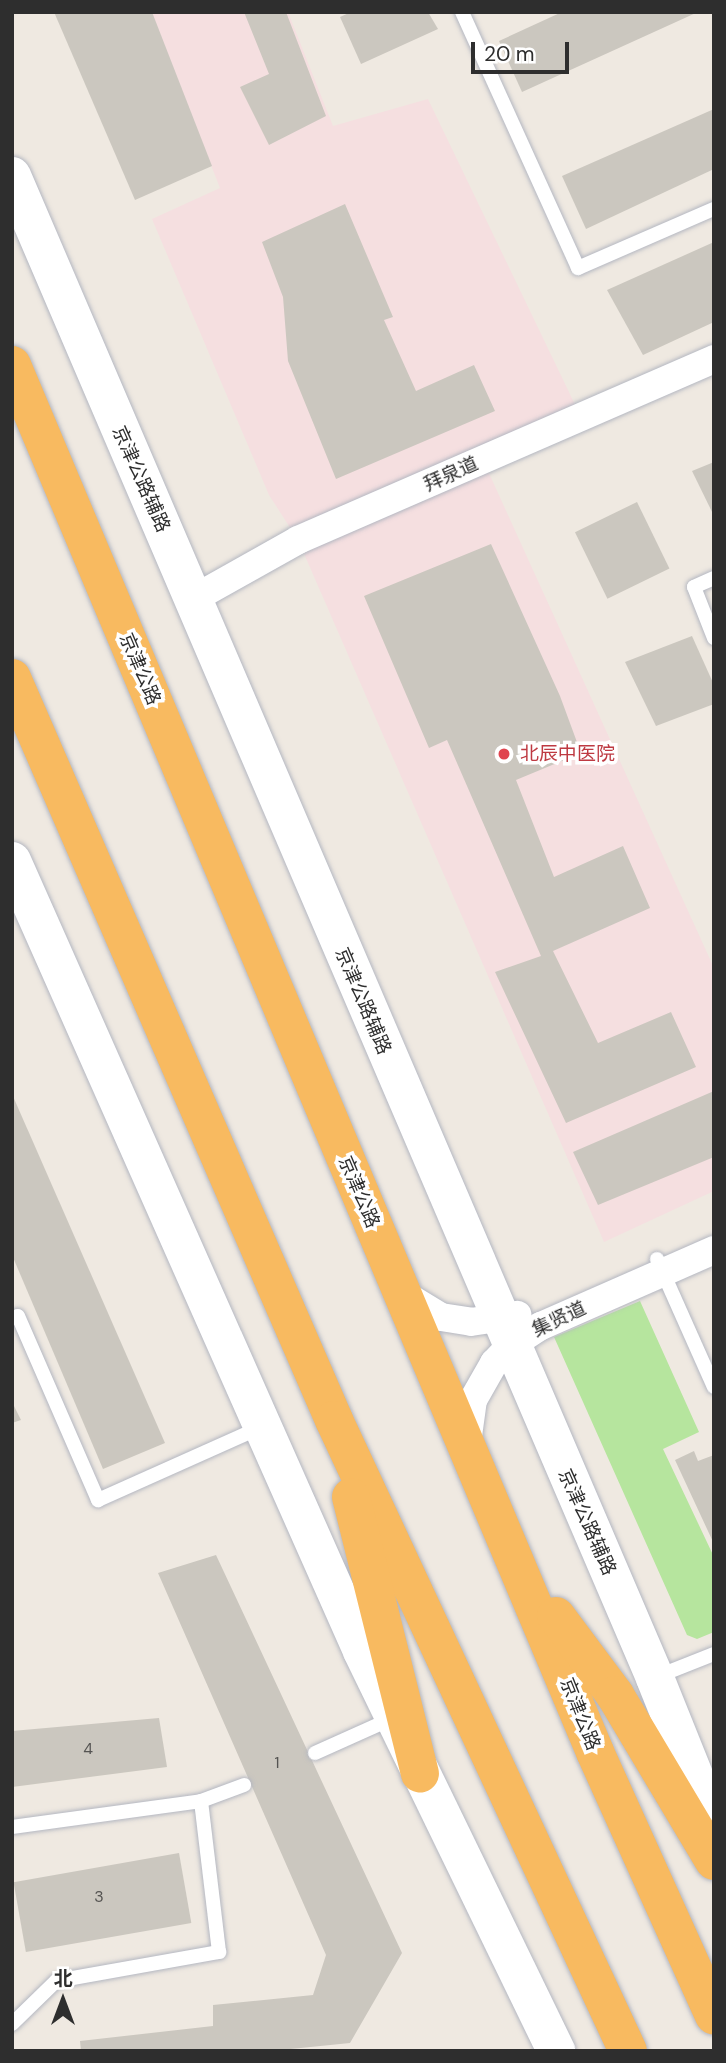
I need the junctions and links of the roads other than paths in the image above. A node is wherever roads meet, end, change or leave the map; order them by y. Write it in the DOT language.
graph roads {
  1 [pos="462,12"];
  2 [pos="12,176"];
  3 [pos="714,209"];
  4 [pos="714,359"];
  5 [pos="12,365"];
  6 [pos="714,578"];
  7 [pos="193,599"];
  8 [pos="714,638"];
  9 [pos="12,678"];
  10 [pos="12,861"];
  11 [pos="714,1234"];
  12 [pos="714,1251"];
  13 [pos="660,1266"];
  14 [pos="400,1292"];
  15 [pos="12,1318"];
  16 [pos="504,1333"];
  17 [pos="714,1387"];
  18 [pos="334,1420"];
  19 [pos="265,1425"];
  20 [pos="467,1446"];
  21 [pos="516,1558"];
  22 [pos="714,1654"];
  23 [pos="655,1678"];
  24 [pos="393,1718"];
  25 [pos="315,1754"];
  26 [pos="420,1774"];
  27 [pos="244,1785"];
  28 [pos="201,1801"];
  29 [pos="714,1825"];
  30 [pos="12,1826"];
  31 [pos="714,1861"];
  32 [pos="714,2015"];
  33 [pos="12,2025"];
  34 [pos="556,2051"];
  35 [pos="628,2051"];
  1 -- 3 [label="lane"];
  2 -- 7 [label="main road, 京津公路辅路"];
  4 -- 7 [label="street, 拜泉道"];
  5 -- 14 [label="highway, 京津公路"];
  6 -- 8 [label="lane"];
  7 -- 16 [label="main road, 京津公路辅路"];
  9 -- 18 [label="highway"];
  10 -- 19 [label="main road"];
  11 -- 13 [label="street, 集贤道"];
  12 -- 13 [label="street, 集贤道"];
  13 -- 16 [label="street, 集贤道"];
  13 -- 17 [label="lane"];
  14 -- 16 [label="street"];
  14 -- 20 [label="highway, 京津公路"];
  15 -- 19 [label="lane"];
  16 -- 20 [label="street, 集贤道"];
  16 -- 23 [label="main road, 京津公路辅路"];
  18 -- 26 [label="highway"];
  18 -- 35 [label="highway"];
  19 -- 24 [label="main road"];
  20 -- 21 [label="highway, 京津公路"];
  21 -- 31 [label="highway"];
  21 -- 32 [label="highway, 京津公路"];
  22 -- 23 [label="lane"];
  23 -- 29 [label="main road, 京津公路辅路"];
  24 -- 25 [label="lane"];
  24 -- 26 [label="main road"];
  26 -- 34 [label="main road"];
  27 -- 28 [label="lane"];
  28 -- 30 [label="lane"];
  28 -- 33 [label="lane"];
}
